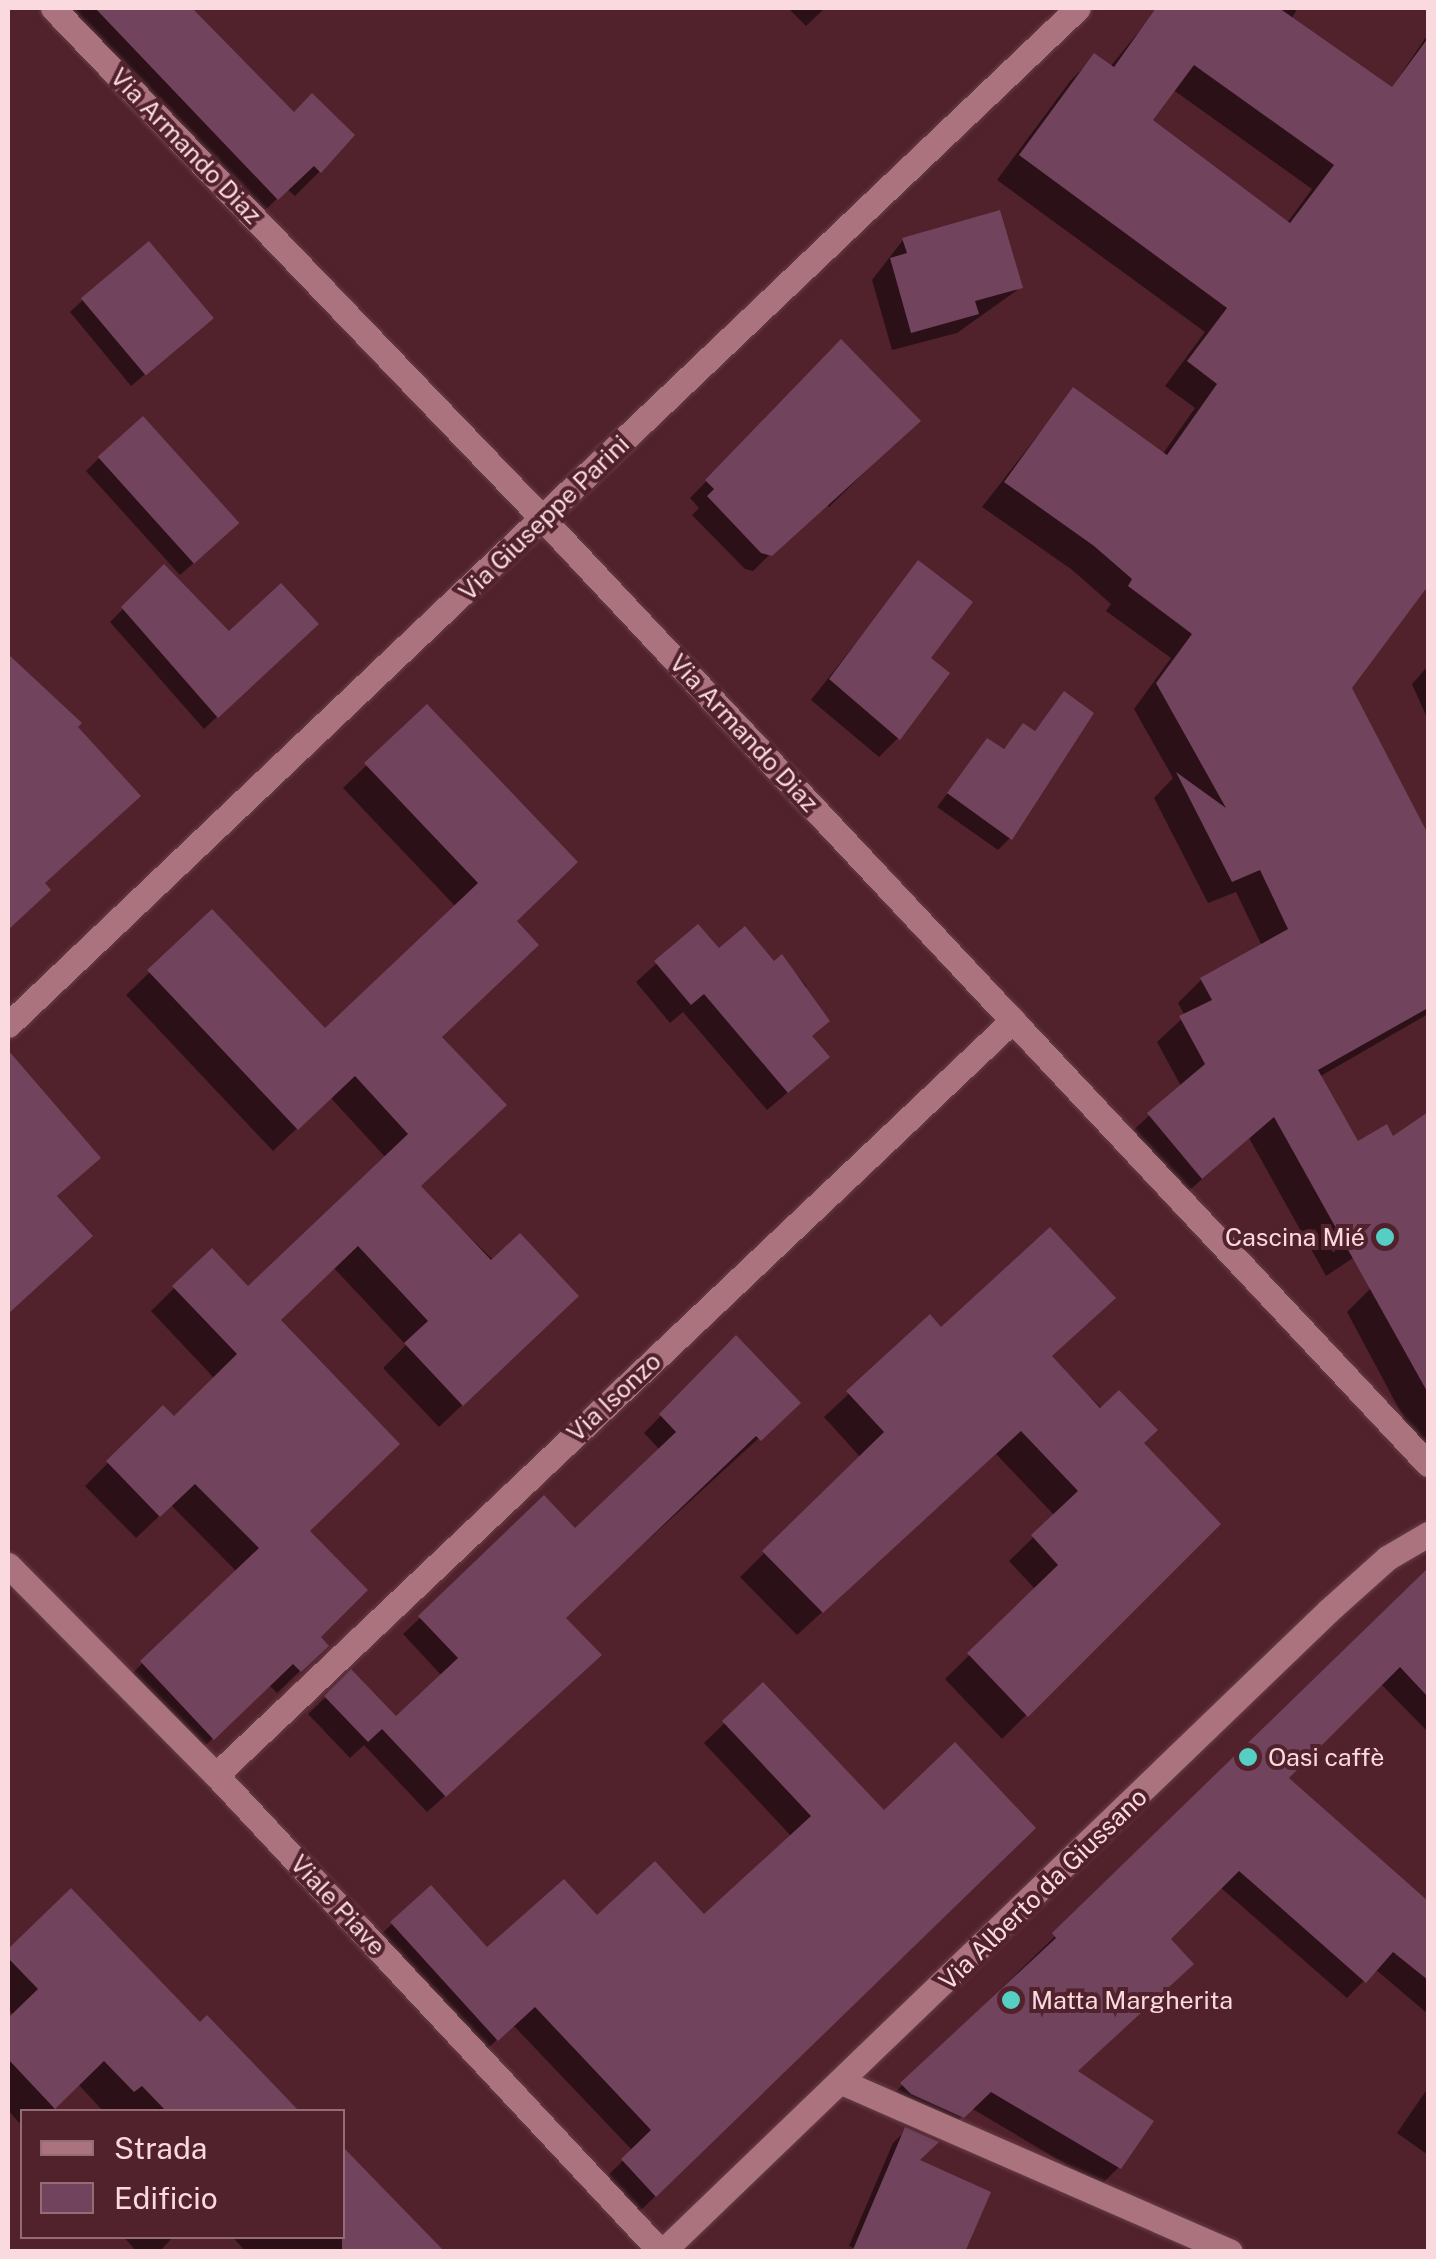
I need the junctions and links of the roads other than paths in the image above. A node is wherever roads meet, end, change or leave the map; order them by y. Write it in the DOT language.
graph roads {
  1 [pos="53,8"];
  2 [pos="1078,8"];
  3 [pos="543,519"];
  4 [pos="1013,1020"];
  5 [pos="8,1025"];
  6 [pos="1428,1464"];
  7 [pos="1428,1534"];
  8 [pos="8,1565"];
  9 [pos="216,1774"];
  10 [pos="844,2083"];
  11 [pos="662,2252"];
  12 [pos="1230,2252"];
  1 -- 3 [label="street, Via Armando Diaz"];
  2 -- 3 [label="street, Via Giuseppe Parini"];
  3 -- 4 [label="street, Via Armando Diaz"];
  3 -- 5 [label="street, Via Giuseppe Parini"];
  4 -- 6 [label="street, Via Armando Diaz"];
  4 -- 9 [label="street, Via Isonzo"];
  7 -- 10 [label="street, Via Alberto da Giussano"];
  8 -- 9 [label="street, Viale Piave"];
  9 -- 11 [label="street, Viale Piave"];
  10 -- 11 [label="street, Via Alberto da Giussano"];
  10 -- 12 [label="street"];
}
